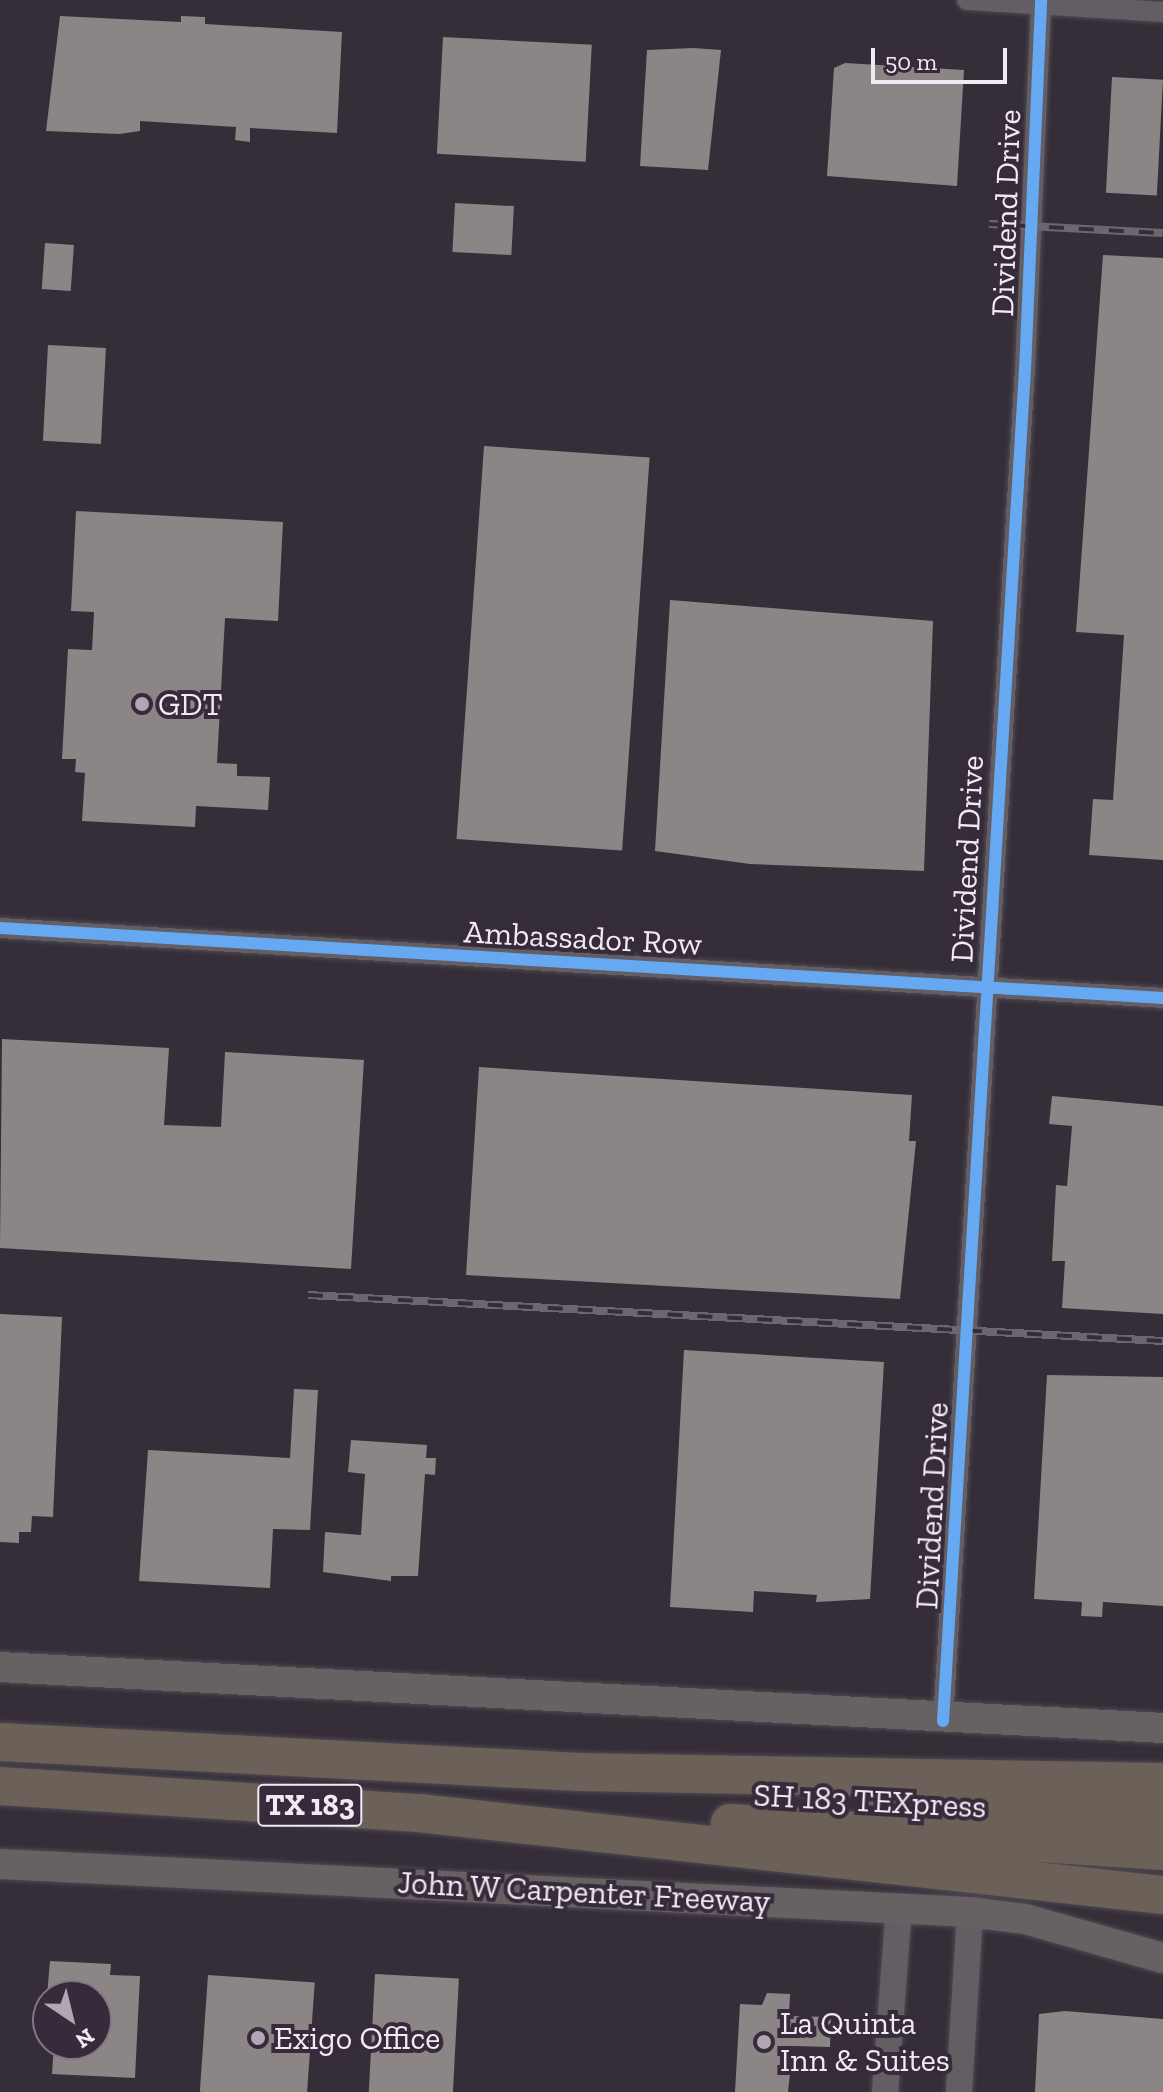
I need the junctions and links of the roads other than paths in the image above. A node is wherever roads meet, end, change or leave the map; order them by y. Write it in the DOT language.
graph roads {
  1 [pos="967,0"];
  2 [pos="1040,2"];
  3 [pos="1163,12"];
  4 [pos="0,928"];
  5 [pos="985,988"];
  6 [pos="1163,998"];
  7 [pos="0,1667"];
  8 [pos="943,1721"];
  9 [pos="1163,1728"];
  10 [pos="0,1742"];
  11 [pos="579,1772"];
  12 [pos="1163,1782"];
  13 [pos="0,1786"];
  14 [pos="1163,1818"];
  15 [pos="620,1833"];
  16 [pos="1163,1851"];
  17 [pos="0,1864"];
  18 [pos="1163,1895"];
  19 [pos="899,1907"];
  20 [pos="970,1912"];
  21 [pos="1163,1958"];
  22 [pos="885,2092"];
  23 [pos="959,2092"];
  1 -- 2 [label="street"];
  2 -- 3 [label="street"];
  2 -- 5 [label="street, Dividend Drive"];
  4 -- 5 [label="street, Ambassador Row"];
  5 -- 6 [label="street, Ambassador Row"];
  5 -- 8 [label="street, Dividend Drive"];
  7 -- 8 [label="main road"];
  8 -- 9 [label="main road"];
  10 -- 11 [label="highway, TX 183"];
  11 -- 12 [label="highway, TX 183"];
  11 -- 14 [label="highway, SH 183 TEXpress"];
  13 -- 15 [label="highway, John W Carpenter Freeway / TX 183"];
  15 -- 16 [label="highway, SH 183 TEXpress"];
  15 -- 18 [label="highway, John W Carpenter Freeway / TX 183"];
  17 -- 19 [label="main road, John W Carpenter Freeway"];
  19 -- 20 [label="main road, John W Carpenter Freeway"];
  19 -- 22 [label="street"];
  20 -- 21 [label="main road, John W Carpenter Freeway"];
  20 -- 23 [label="street"];
}
